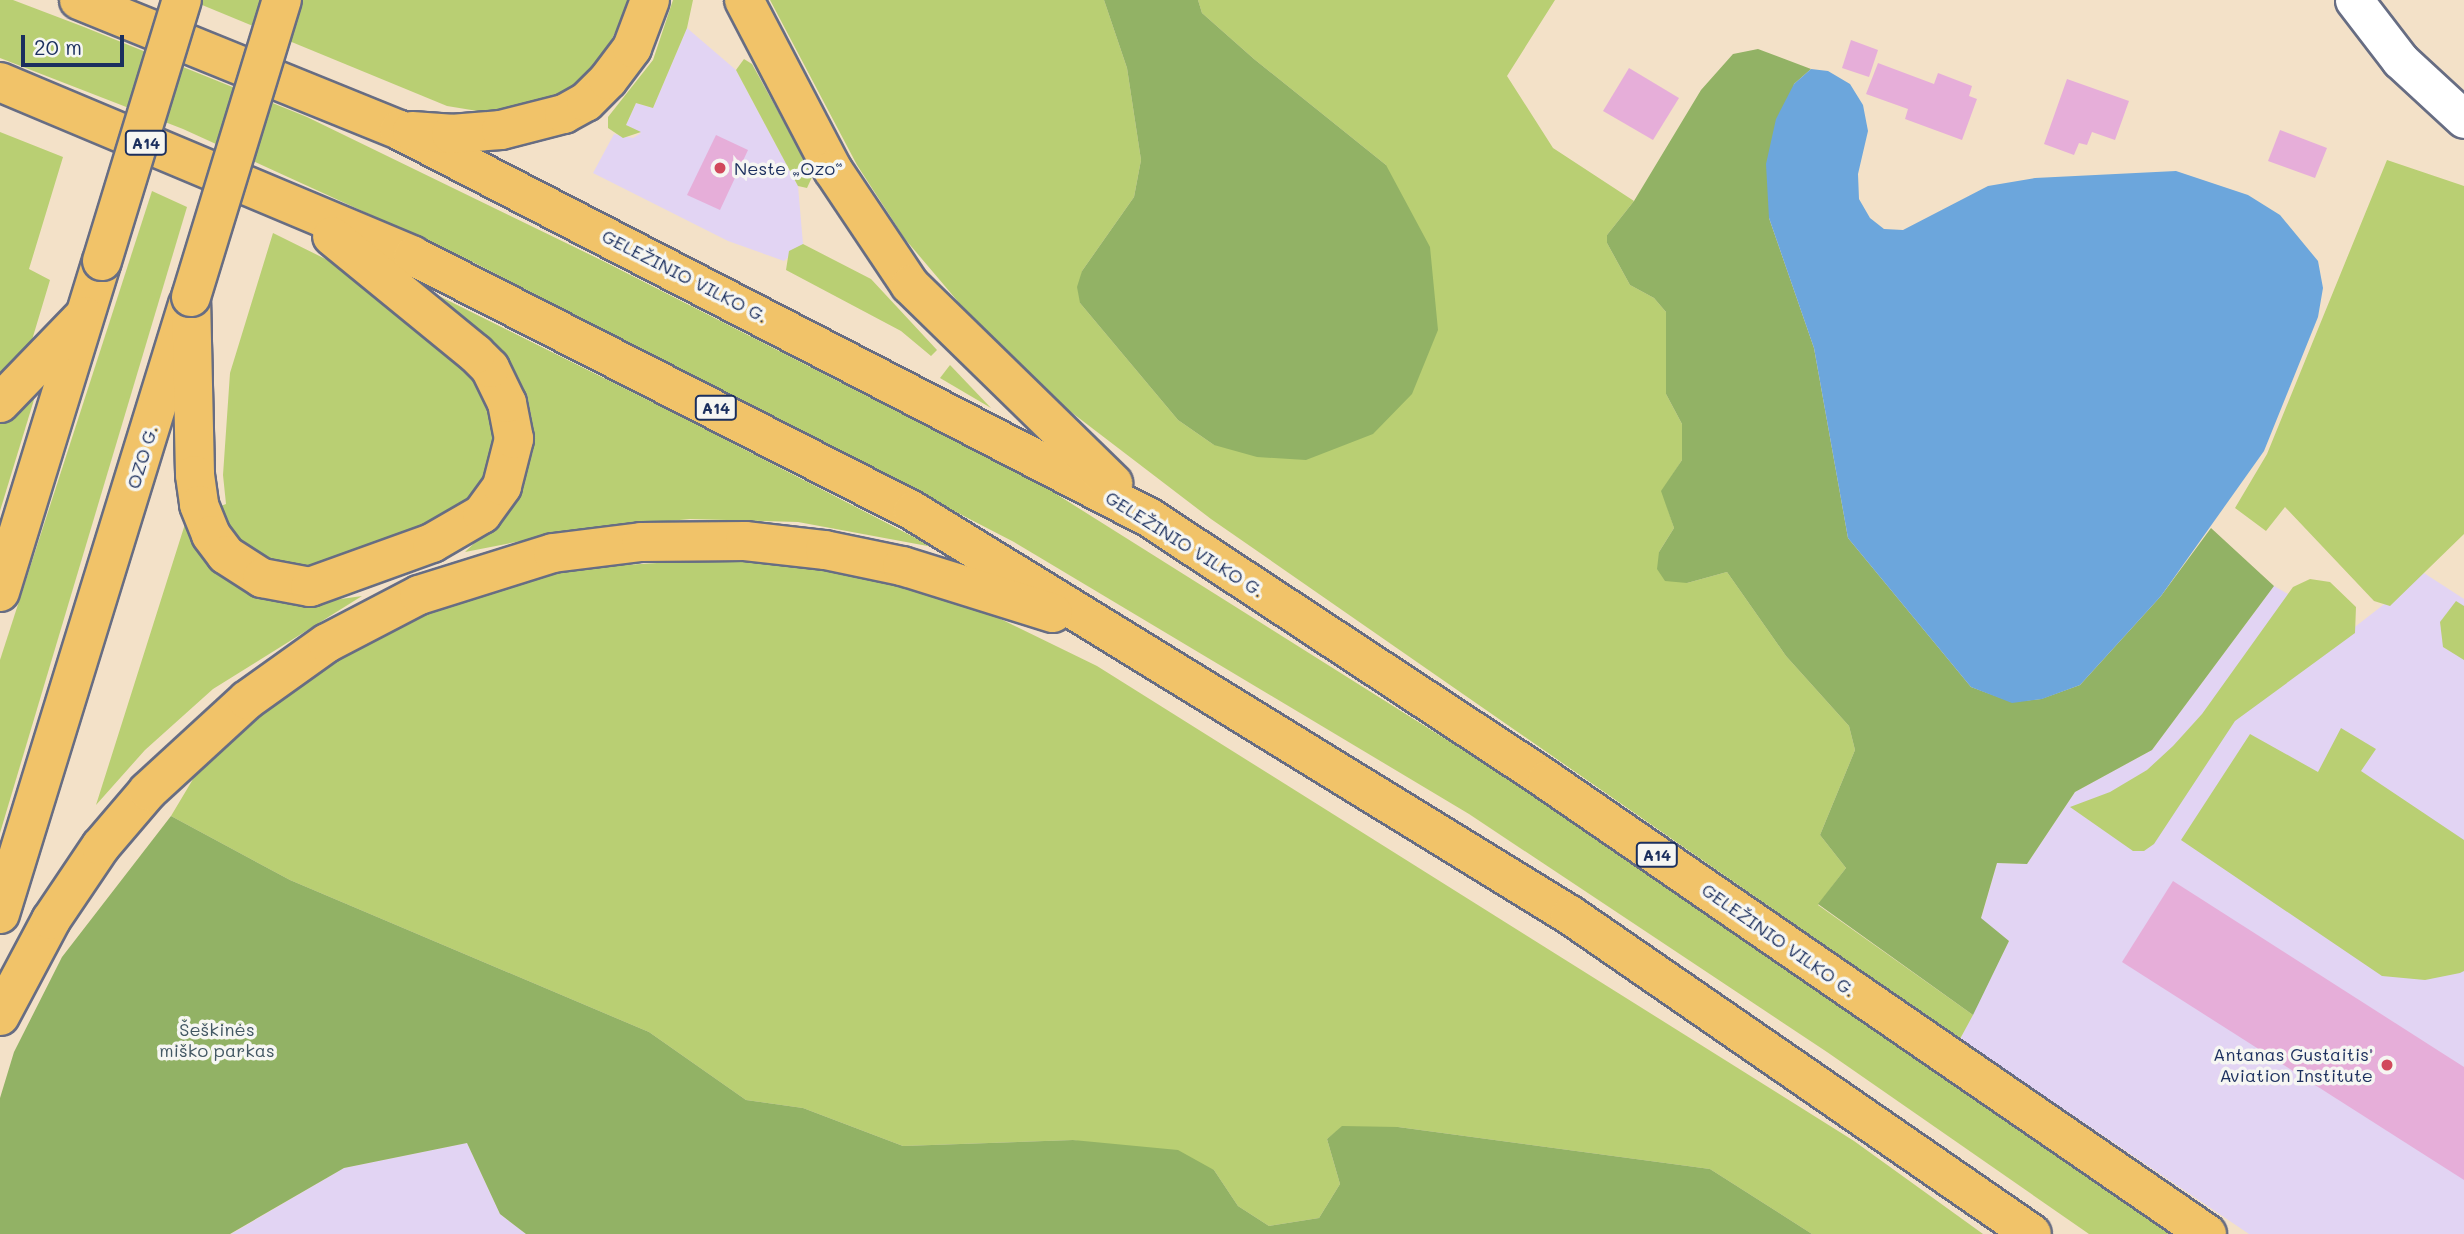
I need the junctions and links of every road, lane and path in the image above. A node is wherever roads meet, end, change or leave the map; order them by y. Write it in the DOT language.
graph roads {
  1 [pos="79,0"];
  2 [pos="182,0"];
  3 [pos="282,0"];
  4 [pos="650,0"];
  5 [pos="744,0"];
  6 [pos="2354,0"];
  7 [pos="0,82"];
  8 [pos="2464,119"];
  9 [pos="399,130"];
  10 [pos="292,205"];
  11 [pos="191,297"];
  12 [pos="84,316"];
  13 [pos="0,403"];
  14 [pos="1150,518"];
  15 [pos="0,592"];
  16 [pos="1126,640"];
  17 [pos="0,914"];
  18 [pos="0,1016"];
  19 [pos="2032,1234"];
  20 [pos="2207,1234"];
  1 -- 9 [label="main road, GELEŽINIO VILKO G. / A14"];
  2 -- 12 [label="main road, bridge"];
  3 -- 11 [label="main road, OZO G., bridge"];
  4 -- 9 [label="main road"];
  5 -- 14 [label="main road"];
  6 -- 8 [label="street"];
  7 -- 10 [label="main road, A14"];
  9 -- 14 [label="main road, GELEŽINIO VILKO G. / A14"];
  10 -- 11 [label="main road"];
  10 -- 16 [label="main road, A14"];
  11 -- 17 [label="main road, OZO G."];
  12 -- 13 [label="main road"];
  12 -- 15 [label="main road"];
  14 -- 20 [label="main road, GELEŽINIO VILKO G. / A14"];
  16 -- 18 [label="main road"];
  16 -- 19 [label="main road, A14"];
}
